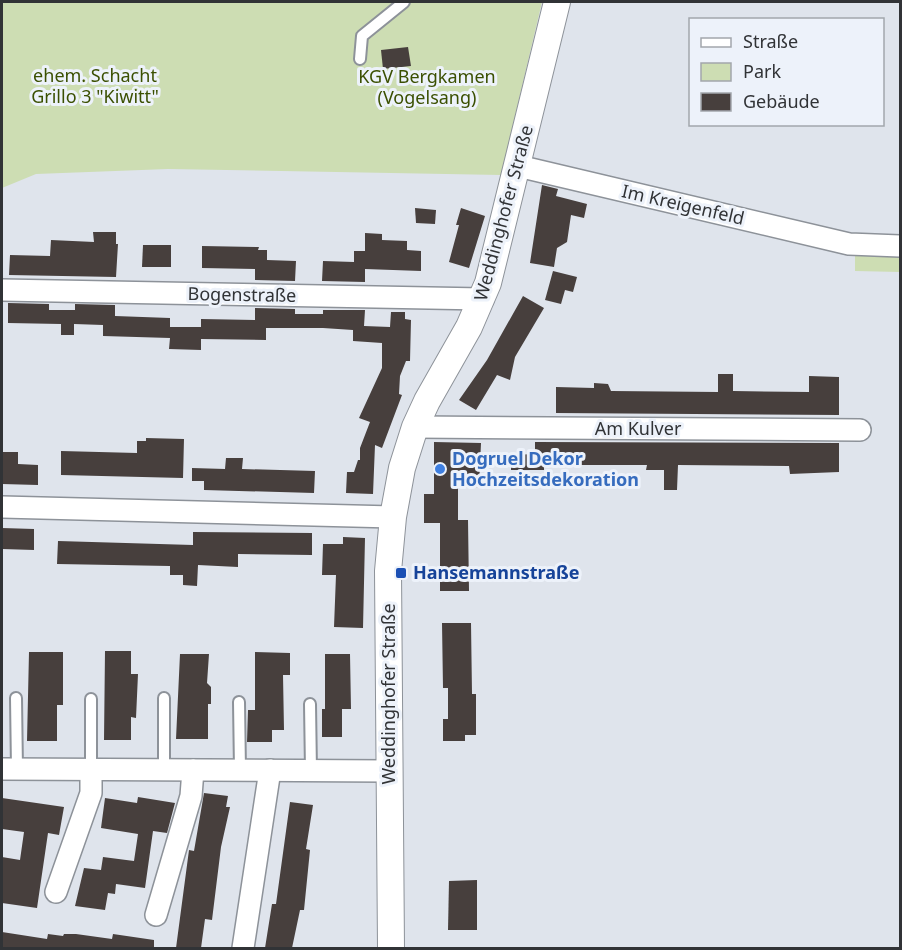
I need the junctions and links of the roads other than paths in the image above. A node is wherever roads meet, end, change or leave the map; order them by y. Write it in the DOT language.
graph roads {
  1 [pos="404,2"];
  2 [pos="557,2"];
  3 [pos="360,59"];
  4 [pos="518,166"];
  5 [pos="900,246"];
  6 [pos="2,290"];
  7 [pos="483,299"];
  8 [pos="416,428"];
  9 [pos="860,430"];
  10 [pos="2,507"];
  11 [pos="393,516"];
  12 [pos="16,698"];
  13 [pos="164,698"];
  14 [pos="91,699"];
  15 [pos="239,702"];
  16 [pos="309,704"];
  17 [pos="9,769"];
  18 [pos="91,770"];
  19 [pos="164,770"];
  20 [pos="193,770"];
  21 [pos="240,770"];
  22 [pos="270,771"];
  23 [pos="311,771"];
  24 [pos="389,771"];
  25 [pos="56,892"];
  26 [pos="156,915"];
  27 [pos="243,948"];
  28 [pos="390,948"];
  1 -- 3 [label="lane"];
  2 -- 4 [label="street, Weddinghofer Straße"];
  4 -- 5 [label="street, Im Kreigenfeld"];
  4 -- 7 [label="street, Weddinghofer Straße"];
  6 -- 7 [label="street, Bogenstraße"];
  7 -- 8 [label="street, Weddinghofer Straße"];
  8 -- 9 [label="street, Am Kulver"];
  8 -- 11 [label="street, Weddinghofer Straße"];
  10 -- 11 [label="street"];
  11 -- 24 [label="street, Weddinghofer Straße"];
  12 -- 17 [label="lane"];
  13 -- 19 [label="lane"];
  14 -- 18 [label="lane"];
  15 -- 21 [label="lane"];
  16 -- 23 [label="lane"];
  17 -- 18 [label="street"];
  18 -- 19 [label="street"];
  18 -- 25 [label="street"];
  19 -- 20 [label="street"];
  20 -- 21 [label="street"];
  20 -- 26 [label="street"];
  21 -- 22 [label="street"];
  22 -- 23 [label="street"];
  22 -- 27 [label="street"];
  23 -- 24 [label="street"];
  24 -- 28 [label="street, Weddinghofer Straße"];
}
